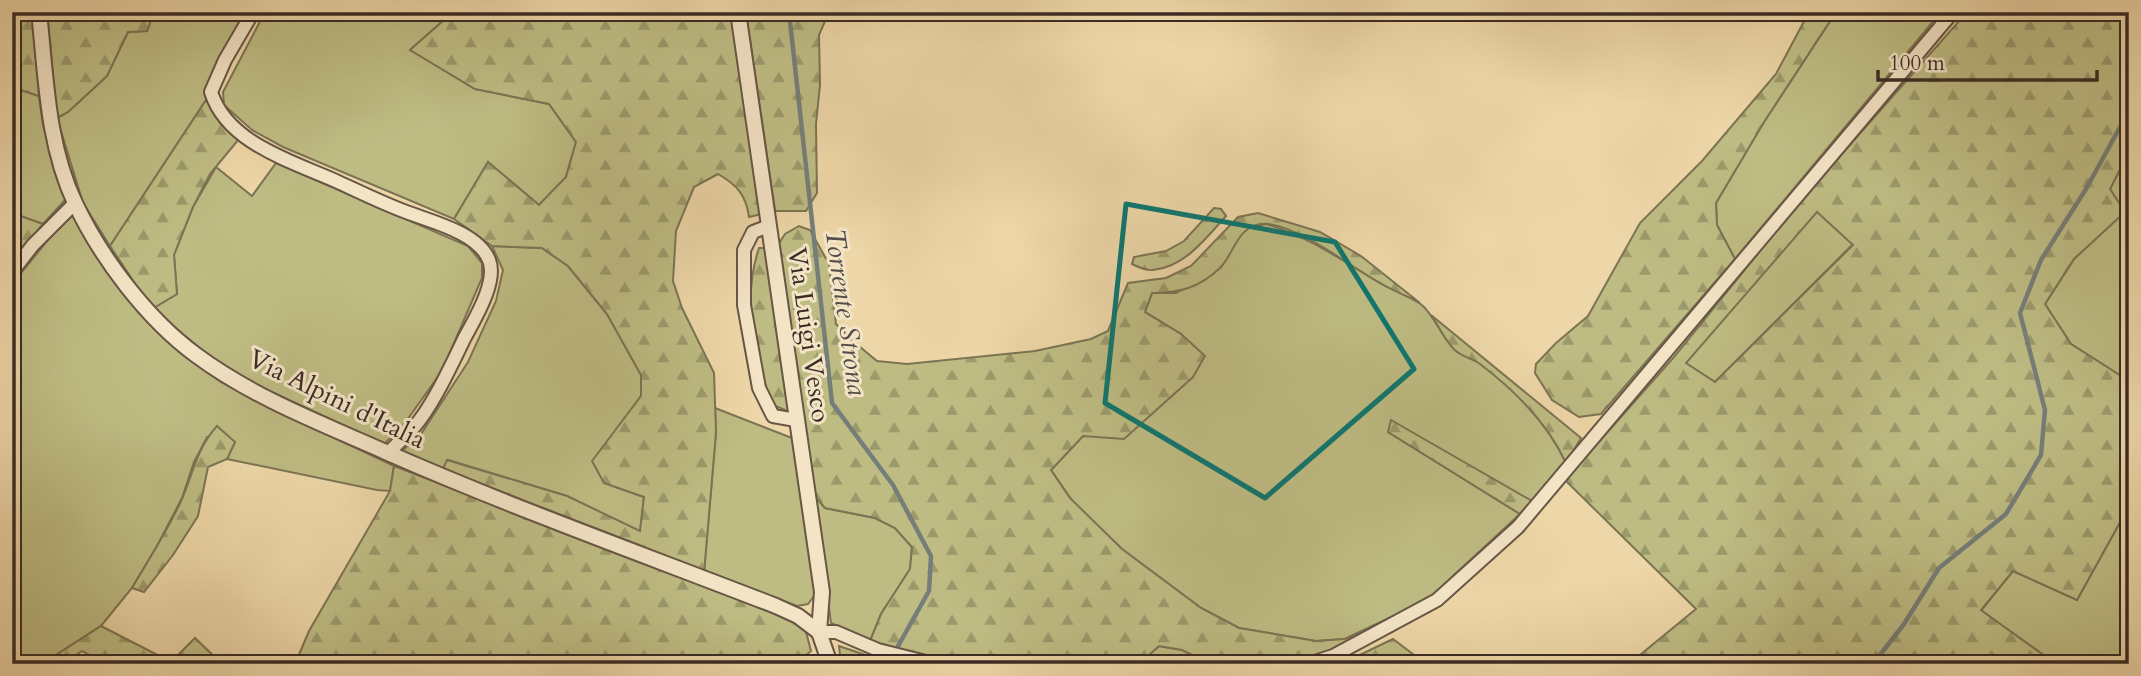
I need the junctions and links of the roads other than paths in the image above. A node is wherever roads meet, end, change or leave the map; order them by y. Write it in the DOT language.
graph roads {
  1 [pos="40,12"];
  2 [pos="253,12"];
  3 [pos="738,12"];
  4 [pos="1952,13"];
  5 [pos="75,203"];
  6 [pos="769,226"];
  7 [pos="12,272"];
  8 [pos="796,420"];
  9 [pos="388,453"];
  10 [pos="819,632"];
  11 [pos="830,664"];
  12 [pos="934,664"];
  13 [pos="1308,664"];
  1 -- 5 [label="street, Via Alpini d'Italia"];
  2 -- 9 [label="street"];
  3 -- 6 [label="street, Via Luigi Vesco"];
  4 -- 13 [label="street"];
  5 -- 7 [label="street"];
  5 -- 9 [label="street, Via Alpini d'Italia"];
  6 -- 8 [label="street, Via Luigi Vesco"];
  6 -- 8 [label="street"];
  8 -- 10 [label="street, Via Luigi Vesco"];
  9 -- 10 [label="street, Via Alpini d'Italia"];
  10 -- 11 [label="street, Via Luigi Vesco"];
  10 -- 12 [label="street"];
}
